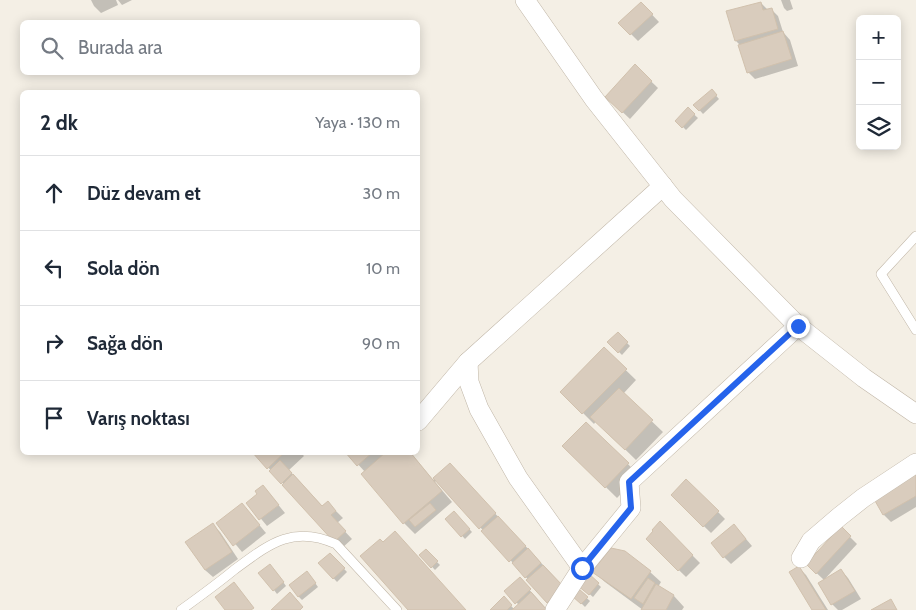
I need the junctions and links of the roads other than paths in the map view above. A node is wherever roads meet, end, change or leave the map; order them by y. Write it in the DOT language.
graph roads {
  1 [pos="524,0"];
  2 [pos="663,186"];
  3 [pos="916,236"];
  4 [pos="798,326"];
  5 [pos="916,330"];
  6 [pos="468,362"];
  7 [pos="916,414"];
  8 [pos="420,419"];
  9 [pos="916,464"];
  10 [pos="802,558"];
  11 [pos="582,568"];
  12 [pos="181,610"];
  13 [pos="397,610"];
  14 [pos="555,610"];
  1 -- 2 [label="street"];
  2 -- 4 [label="street"];
  2 -- 6 [label="street"];
  3 -- 5 [label="lane"];
  4 -- 7 [label="street"];
  4 -- 11 [label="street"];
  6 -- 8 [label="street"];
  6 -- 11 [label="street"];
  9 -- 10 [label="street"];
  11 -- 14 [label="street"];
  12 -- 13 [label="lane"];
}
